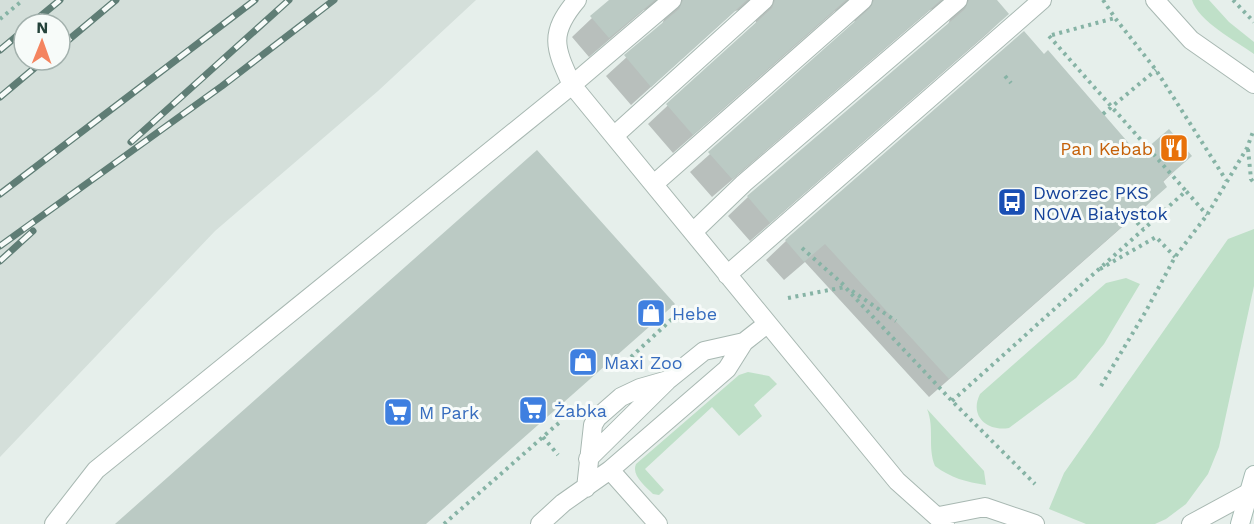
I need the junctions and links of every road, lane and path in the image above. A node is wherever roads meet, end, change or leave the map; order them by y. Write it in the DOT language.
graph roads {
  1 [pos="23,0"];
  2 [pos="577,0"];
  3 [pos="672,0"];
  4 [pos="764,0"];
  5 [pos="863,0"];
  6 [pos="958,0"];
  7 [pos="1042,0"];
  8 [pos="1102,0"];
  9 [pos="1155,0"];
  10 [pos="1233,0"];
  11 [pos="1115,18"];
  12 [pos="0,19"];
  13 [pos="1254,22"];
  14 [pos="1049,36"];
  15 [pos="1041,44"];
  16 [pos="1156,70"];
  17 [pos="1005,76"];
  18 [pos="1011,83"];
  19 [pos="1254,84"];
  20 [pos="572,85"];
  21 [pos="1111,106"];
  22 [pos="1103,114"];
  23 [pos="1254,129"];
  24 [pos="615,135"];
  25 [pos="1248,148"];
  26 [pos="1226,180"];
  27 [pos="1254,183"];
  28 [pos="654,184"];
  29 [pos="1186,191"];
  30 [pos="1207,215"];
  31 [pos="1132,217"];
  32 [pos="1143,229"];
  33 [pos="693,232"];
  34 [pos="805,252"];
  35 [pos="1175,257"];
  36 [pos="1092,274"];
  37 [pos="727,275"];
  38 [pos="896,321"];
  39 [pos="767,324"];
  40 [pos="744,342"];
  41 [pos="1101,386"];
  42 [pos="952,401"];
  43 [pos="610,470"];
  44 [pos="1252,484"];
  45 [pos="586,488"];
  46 [pos="942,520"];
  47 [pos="54,524"];
  48 [pos="540,524"];
  49 [pos="658,524"];
  50 [pos="1035,524"];
  51 [pos="1191,524"];
  52 [pos="1240,524"];
  1 -- 12 [label="path"];
  2 -- 20 [label="street"];
  3 -- 20 [label="street"];
  4 -- 24 [label="street"];
  5 -- 28 [label="street"];
  6 -- 33 [label="street"];
  7 -- 37 [label="street"];
  8 -- 11 [label="path"];
  9 -- 19 [label="street"];
  10 -- 13 [label="path"];
  11 -- 14 [label="path"];
  11 -- 16 [label="path"];
  14 -- 15 [label="path"];
  14 -- 21 [label="path"];
  16 -- 21 [label="path"];
  16 -- 26 [label="path"];
  17 -- 18 [label="path"];
  20 -- 24 [label="street"];
  20 -- 47 [label="street"];
  21 -- 22 [label="path"];
  21 -- 29 [label="path"];
  23 -- 25 [label="path"];
  24 -- 28 [label="street"];
  25 -- 26 [label="path"];
  25 -- 27 [label="path"];
  26 -- 30 [label="path"];
  28 -- 33 [label="street"];
  29 -- 30 [label="path"];
  29 -- 32 [label="path"];
  30 -- 35 [label="path"];
  31 -- 32 [label="path"];
  32 -- 36 [label="path"];
  33 -- 37 [label="street"];
  34 -- 38 [label="path"];
  35 -- 36 [label="path"];
  35 -- 41 [label="path"];
  36 -- 42 [label="path"];
  37 -- 39 [label="street"];
  39 -- 40 [label="street"];
  39 -- 46 [label="street"];
  40 -- 43 [label="street"];
  40 -- 45 [label="street"];
  43 -- 45 [label="street"];
  43 -- 49 [label="street"];
  44 -- 51 [label="street"];
  44 -- 52 [label="street"];
  45 -- 48 [label="street"];
  46 -- 50 [label="street"];
}
